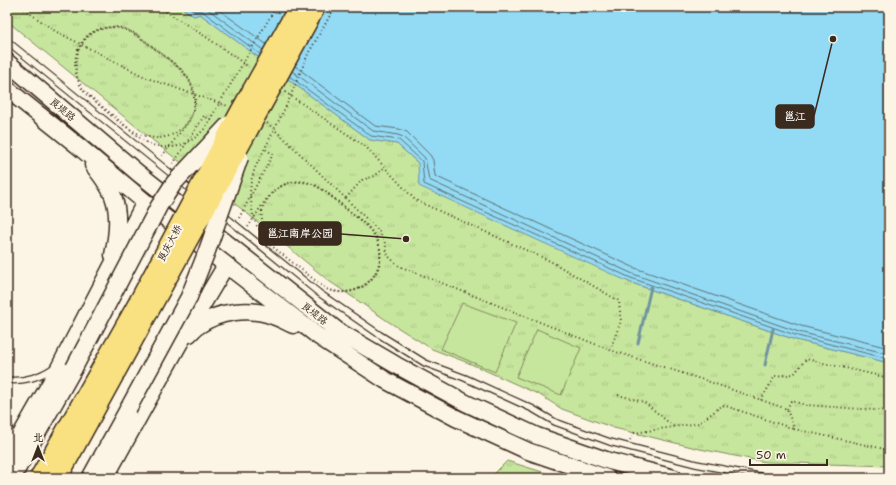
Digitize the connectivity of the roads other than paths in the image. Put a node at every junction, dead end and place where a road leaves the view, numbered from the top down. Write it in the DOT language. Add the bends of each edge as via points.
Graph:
graph roads {
  1 [pos="298,7"];
  2 [pos="316,7"];
  3 [pos="7,41"];
  4 [pos="7,62"];
  5 [pos="7,89"];
  6 [pos="246,117"];
  7 [pos="77,145"];
  8 [pos="199,196"];
  9 [pos="205,200"];
  10 [pos="145,202"];
  11 [pos="211,205"];
  12 [pos="217,210"];
  13 [pos="226,265"];
  14 [pos="109,273"];
  15 [pos="318,336"];
  16 [pos="179,344"];
  17 [pos="68,365"];
  18 [pos="7,380"];
  19 [pos="7,421"];
  20 [pos="9,455"];
  21 [pos="12,478"];
  22 [pos="39,478"];
  23 [pos="58,478"];
  24 [pos="90,478"];
  25 [pos="105,478"];
  26 [pos="607,478"];
  27 [pos="674,478"];
  28 [pos="786,478"];
  1 -- 6 [label="main road, 良庆大桥, bridge"];
  2 -- 6 [label="main road, 良庆大桥, bridge"];
  3 -- 8 [label="lane"];
  4 -- 27 [label="main road, 良堤路" via="138,173 338,331 466,403 537,436 609,461"];
  5 -- 7 [label="main road, 良堤路"];
  6 -- 17 [label="main road, bridge" via="174,183"];
  6 -- 22 [label="main road, 良庆大桥, bridge"];
  6 -- 23 [label="main road, 良庆大桥, bridge" via="152,308"];
  6 -- 24 [label="main road, bridge" via="207,251 189,296"];
  7 -- 10 [label="main road, 良堤路"];
  7 -- 14 [label="main road" via="102,177 113,197 117,216 117,239"];
  9 -- 11 [label="lane"];
  10 -- 13 [label="main road, 良堤路"];
  10 -- 14 [label="main road"];
  12 -- 28 [label="lane" via="319,293 425,362 533,409 555,422 610,442 696,464 764,477"];
  13 -- 15 [label="main road, 良堤路"];
  13 -- 16 [label="main road"];
  14 -- 17 [label="main road"];
  15 -- 16 [label="main road" via="272,315 247,311 231,312 214,318 198,326"];
  15 -- 26 [label="main road, 良堤路" via="385,380 456,418 528,450"];
  16 -- 25 [label="main road"];
  17 -- 18 [label="lane" via="30,379 17,382"];
  17 -- 20 [label="main road"];
  17 -- 21 [label="main road"];
  19 -- 20 [label="lane" via="12,436"];
}
